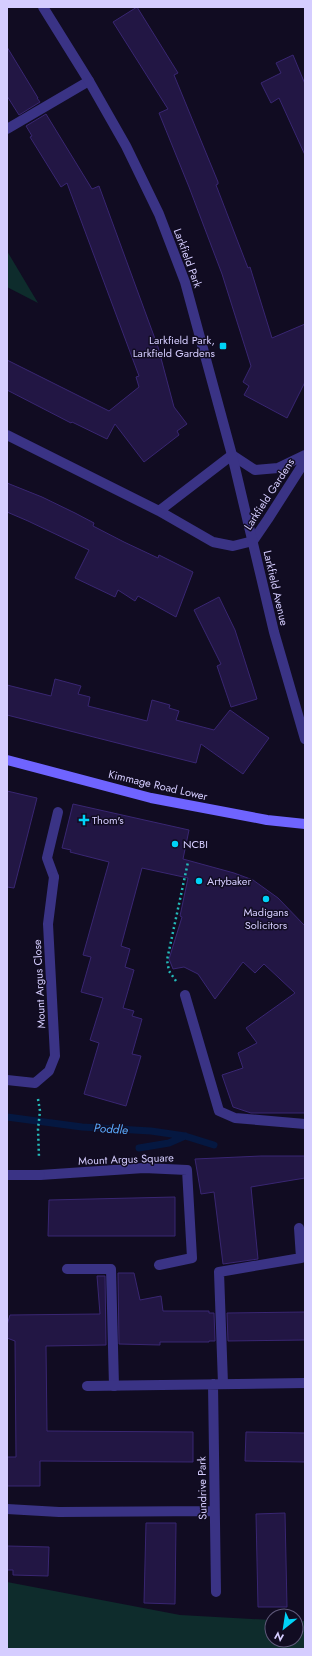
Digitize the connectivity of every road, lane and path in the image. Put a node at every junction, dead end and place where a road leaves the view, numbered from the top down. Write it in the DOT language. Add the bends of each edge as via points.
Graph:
graph roads {
  1 [pos="43,7"];
  2 [pos="89,81"];
  3 [pos="7,129"];
  4 [pos="7,435"];
  5 [pos="232,455"];
  6 [pos="305,455"];
  7 [pos="305,461"];
  8 [pos="159,512"];
  9 [pos="253,541"];
  10 [pos="305,739"];
  11 [pos="7,760"];
  12 [pos="58,812"];
  13 [pos="305,824"];
  14 [pos="188,862"];
  15 [pos="169,970"];
  16 [pos="185,995"];
  17 [pos="7,1080"];
  18 [pos="40,1111"];
  19 [pos="305,1124"];
  20 [pos="7,1175"];
  21 [pos="40,1175"];
  22 [pos="299,1228"];
  23 [pos="159,1265"];
  24 [pos="67,1269"];
  25 [pos="305,1383"];
  26 [pos="218,1384"];
  27 [pos="87,1386"];
  28 [pos="114,1386"];
  29 [pos="7,1509"];
  30 [pos="214,1511"];
  31 [pos="216,1592"];
  1 -- 2 [label="street, Larkfield Park"];
  2 -- 3 [label="street"];
  2 -- 5 [label="street, Larkfield Park" via="126,146 159,214 185,282"];
  4 -- 8 [label="street, Larkfield Avenue"];
  5 -- 6 [label="street, Larkfield Gardens" via="255,470 278,468"];
  5 -- 8 [label="street"];
  5 -- 9 [label="street, Larkfield Park"];
  7 -- 9 [label="street, Larkfield Gardens"];
  8 -- 9 [label="street, Larkfield Avenue" via="213,542 233,546"];
  9 -- 10 [label="street, Larkfield Avenue" via="274,632"];
  11 -- 13 [label="main road, Kimmage Road Lower" via="151,798 267,820"];
  12 -- 17 [label="street, Mount Argus Close" via="47,858 54,877 48,924 55,1056 49,1071 34,1083"];
  14 -- 15 [label="path" via="167,960"];
  16 -- 19 [label="street" via="219,1111 235,1118"];
  18 -- 21 [label="path"];
  20 -- 21 [label="street"];
  21 -- 23 [label="street, Mount Argus Square" via="144,1168 187,1170 192,1258"];
  22 -- 26 [label="street, Sundrive Park" via="301,1258 219,1272"];
  24 -- 28 [label="street" via="111,1269"];
  25 -- 26 [label="street"];
  26 -- 28 [label="street"];
  26 -- 30 [label="street, Sundrive Park"];
  27 -- 28 [label="street"];
  29 -- 30 [label="street" via="59,1512"];
  30 -- 31 [label="street, Sundrive Park"];
}
